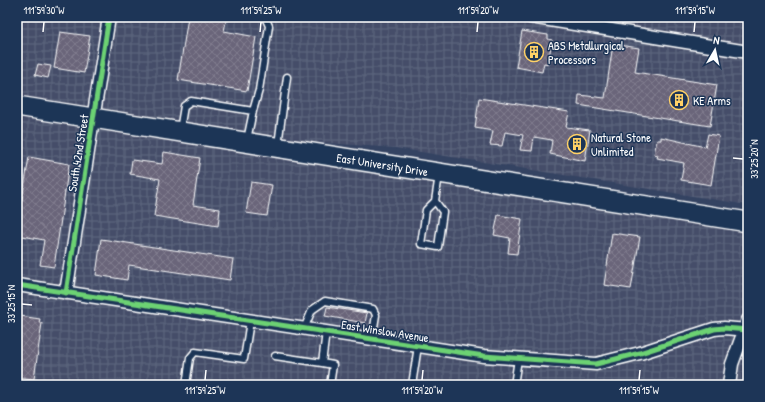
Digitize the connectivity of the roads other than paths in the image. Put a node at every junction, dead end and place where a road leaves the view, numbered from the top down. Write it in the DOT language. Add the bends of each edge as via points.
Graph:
graph roads {
  1 [pos="109,17"];
  2 [pos="265,17"];
  3 [pos="531,17"];
  4 [pos="748,52"];
  5 [pos="287,77"];
  6 [pos="17,106"];
  7 [pos="253,111"];
  8 [pos="94,118"];
  9 [pos="180,131"];
  10 [pos="247,142"];
  11 [pos="278,147"];
  12 [pos="439,173"];
  13 [pos="435,202"];
  14 [pos="748,222"];
  15 [pos="17,285"];
  16 [pos="66,293"];
  17 [pos="250,321"];
  18 [pos="747,326"];
  19 [pos="304,329"];
  20 [pos="326,332"];
  21 [pos="372,340"];
  22 [pos="418,346"];
  23 [pos="275,356"];
  24 [pos="518,359"];
  25 [pos="322,363"];
  26 [pos="186,385"];
  27 [pos="330,385"];
  28 [pos="412,385"];
  29 [pos="514,385"];
  30 [pos="729,385"];
  1 -- 8 [label="street, South 42nd Street"];
  2 -- 7 [label="lane" via="269,26 259,90"];
  3 -- 4 [label="street"];
  5 -- 11 [label="lane"];
  6 -- 8 [label="main road, East University Drive"];
  7 -- 9 [label="lane" via="188,102 184,106"];
  7 -- 10 [label="lane"];
  8 -- 9 [label="main road, East University Drive"];
  8 -- 16 [label="street, South 42nd Street"];
  9 -- 10 [label="main road, East University Drive"];
  10 -- 11 [label="main road, East University Drive"];
  11 -- 12 [label="main road, East University Drive"];
  12 -- 13 [label="lane"];
  12 -- 14 [label="main road, East University Drive"];
  13 -- 13 [label="lane" via="426,210 421,244 438,247 443,212"];
  15 -- 16 [label="street, East Winslow Avenue"];
  16 -- 17 [label="street, East Winslow Avenue"];
  17 -- 19 [label="street, East Winslow Avenue"];
  17 -- 26 [label="lane" via="244,358 195,352 190,358"];
  18 -- 24 [label="street, East Winslow Avenue" via="714,329 640,354 596,364"];
  18 -- 30 [label="street" via="732,364"];
  19 -- 20 [label="street, East Winslow Avenue"];
  19 -- 21 [label="lane" via="312,310 325,301 365,307 373,309 376,316"];
  20 -- 21 [label="street, East Winslow Avenue"];
  20 -- 25 [label="lane"];
  21 -- 22 [label="street, East Winslow Avenue"];
  22 -- 24 [label="street, East Winslow Avenue"];
  22 -- 28 [label="lane"];
  23 -- 25 [label="lane"];
  24 -- 29 [label="lane"];
  25 -- 27 [label="lane" via="333,365"];
}
